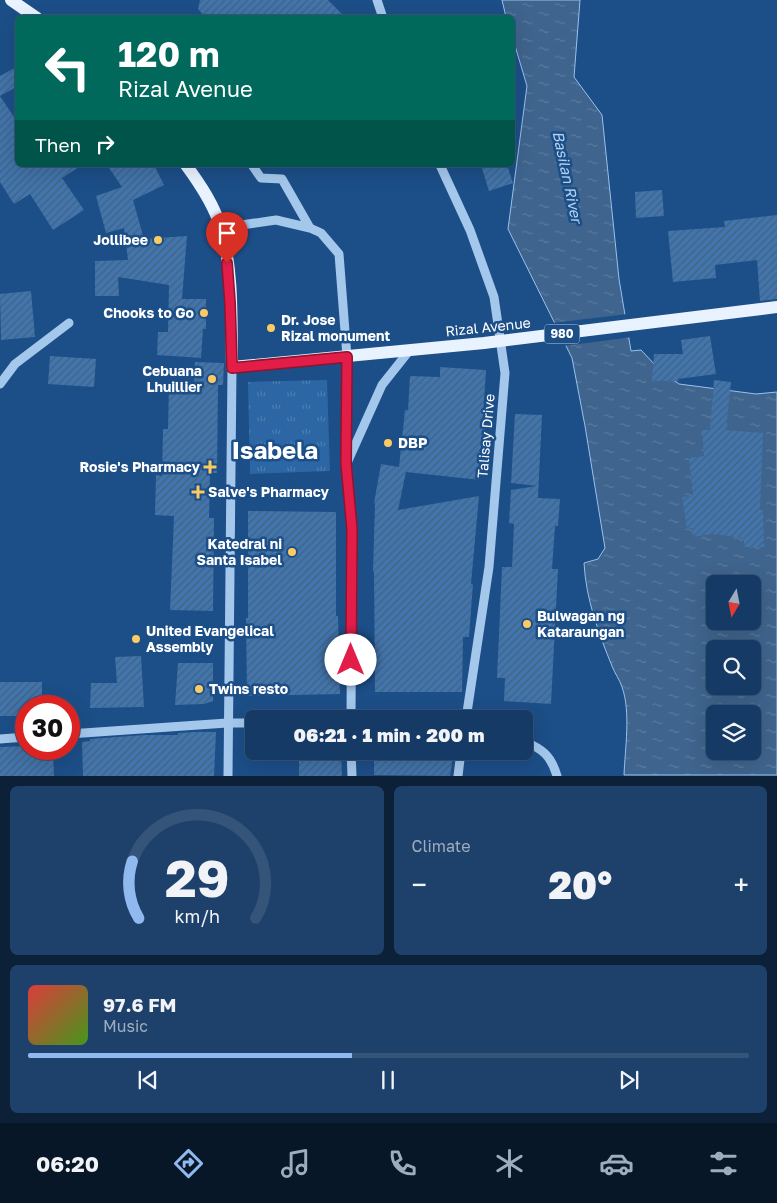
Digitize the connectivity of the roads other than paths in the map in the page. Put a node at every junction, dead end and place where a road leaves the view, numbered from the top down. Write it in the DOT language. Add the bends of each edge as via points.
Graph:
graph roads {
  1 [pos="11,0"];
  2 [pos="376,0"];
  3 [pos="33,15"];
  4 [pos="382,15"];
  5 [pos="187,167"];
  6 [pos="253,167"];
  7 [pos="441,167"];
  8 [pos="221,228"];
  9 [pos="310,228"];
  10 [pos="777,307"];
  11 [pos="69,323"];
  12 [pos="409,351"];
  13 [pos="347,357"];
  14 [pos="232,368"];
  15 [pos="0,384"];
  16 [pos="346,463"];
  17 [pos="351,710"];
  18 [pos="467,710"];
  19 [pos="228,723"];
  20 [pos="245,723"];
  21 [pos="80,733"];
  22 [pos="15,738"];
  23 [pos="0,739"];
  24 [pos="533,745"];
  25 [pos="351,760"];
  26 [pos="460,760"];
  27 [pos="228,776"];
  28 [pos="352,776"];
  29 [pos="458,776"];
  30 [pos="557,776"];
  1 -- 3 [label="main road"];
  2 -- 4 [label="street"];
  5 -- 8 [label="main road" via="211,204"];
  6 -- 9 [label="street" via="261,178 282,179"];
  7 -- 18 [label="street, Talisay Drive" via="470,230 494,297 504,373 489,566"];
  8 -- 9 [label="street" via="276,220"];
  8 -- 14 [label="main road" via="229,276"];
  9 -- 13 [label="street" via="321,233 339,254"];
  10 -- 12 [label="main road, Rizal Avenue / 980"];
  11 -- 15 [label="street" via="15,364"];
  12 -- 13 [label="main road, Rizal Avenue / 980"];
  12 -- 16 [label="street" via="382,385"];
  13 -- 14 [label="main road, Rizal Avenue / 980"];
  13 -- 16 [label="street"];
  14 -- 19 [label="street"];
  16 -- 17 [label="street" via="352,529"];
  19 -- 20 [label="street"];
  19 -- 21 [label="street"];
  19 -- 27 [label="street"];
  22 -- 23 [label="street"];
  24 -- 30 [label="street" via="542,749"];
  25 -- 28 [label="street"];
  26 -- 29 [label="street"];
}
